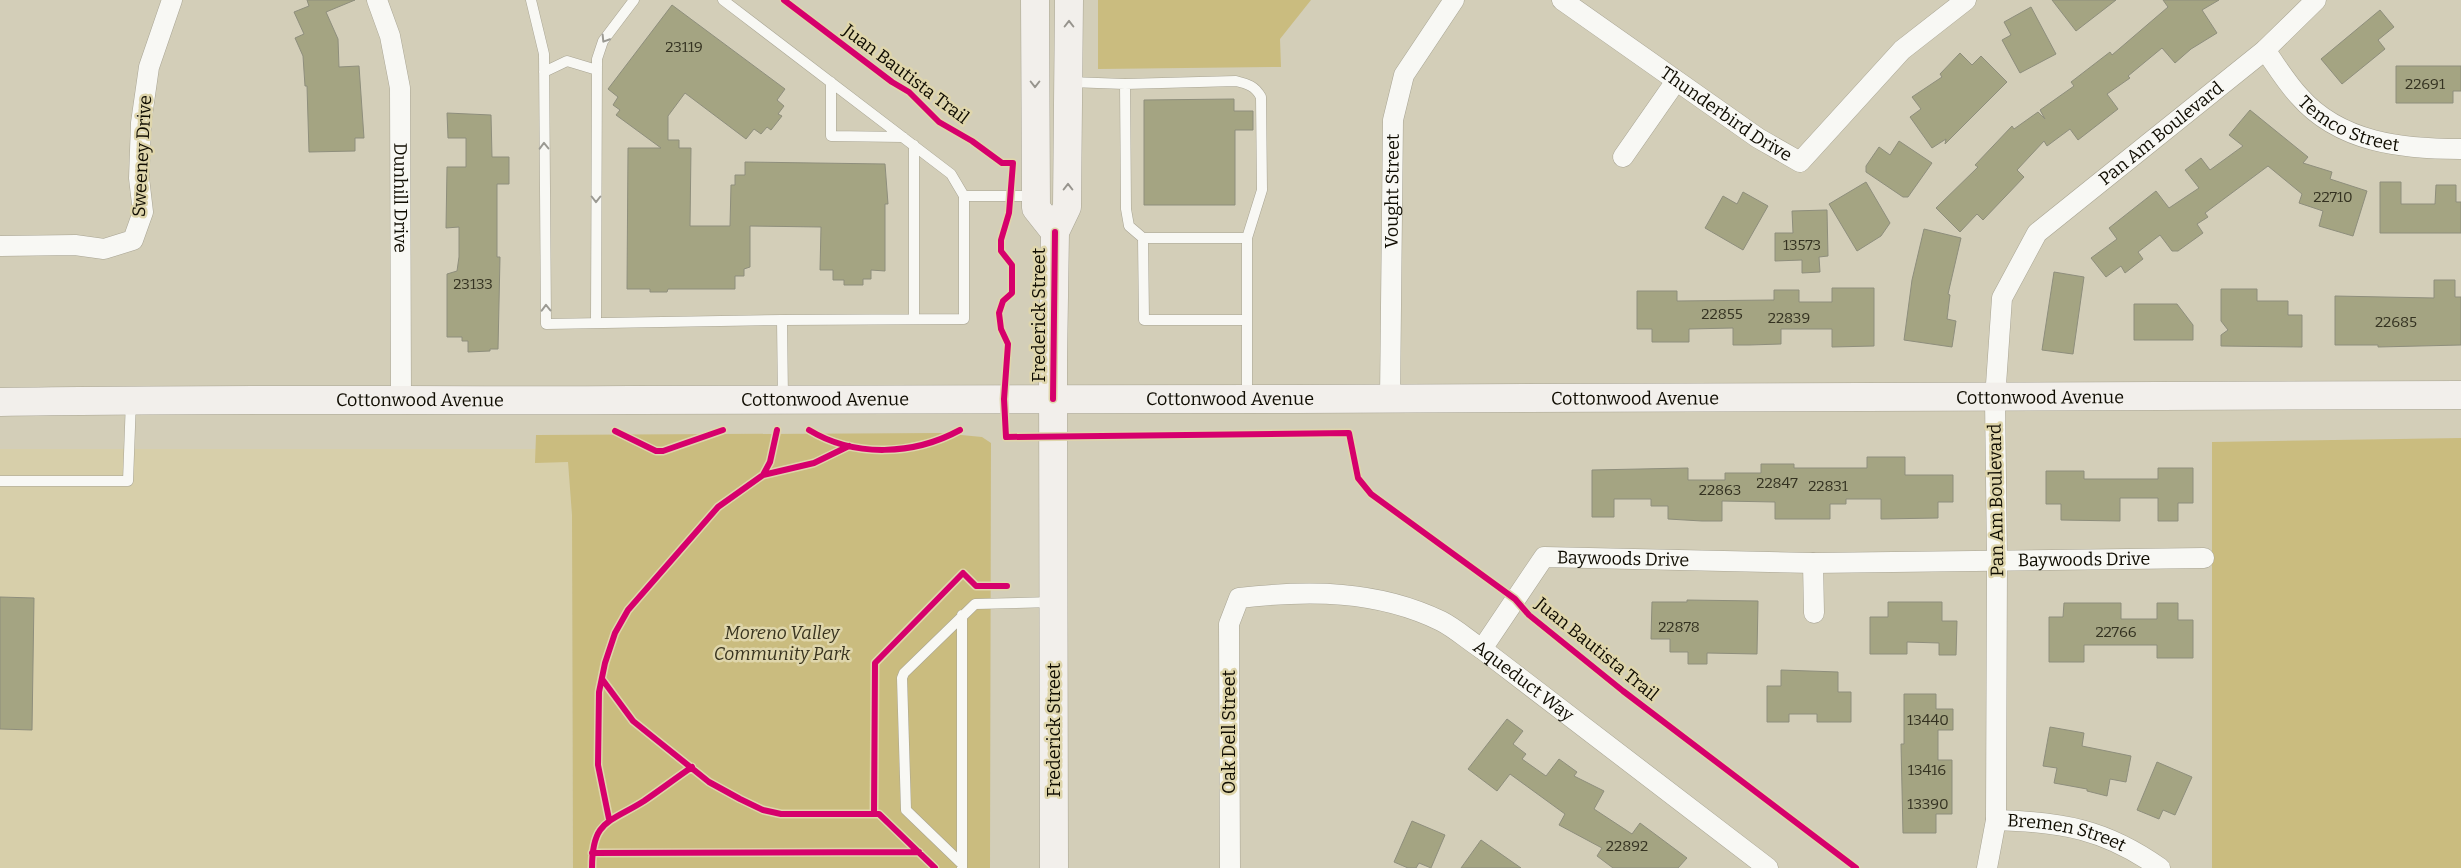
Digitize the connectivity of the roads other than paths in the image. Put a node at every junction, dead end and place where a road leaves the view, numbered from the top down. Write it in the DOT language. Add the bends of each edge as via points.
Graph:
graph roads {
  1 [pos="172,0"];
  2 [pos="377,0"];
  3 [pos="531,0"];
  4 [pos="634,0"];
  5 [pos="723,0"];
  6 [pos="1035,0"];
  7 [pos="1049,0"];
  8 [pos="1069,0"];
  9 [pos="1454,0"];
  10 [pos="1562,0"];
  11 [pos="1966,0"];
  12 [pos="2316,0"];
  13 [pos="2265,50"];
  14 [pos="597,70"];
  15 [pos="544,72"];
  16 [pos="1676,81"];
  17 [pos="831,82"];
  18 [pos="1068,82"];
  19 [pos="1125,84"];
  20 [pos="903,137"];
  21 [pos="914,145"];
  22 [pos="2461,149"];
  23 [pos="1623,157"];
  24 [pos="964,196"];
  25 [pos="1036,196"];
  26 [pos="1055,232"];
  27 [pos="1143,238"];
  28 [pos="1247,238"];
  29 [pos="0,246"];
  30 [pos="914,319"];
  31 [pos="782,320"];
  32 [pos="1247,320"];
  33 [pos="596,322"];
  34 [pos="2461,395"];
  35 [pos="401,398"];
  36 [pos="1053,399"];
  37 [pos="1247,399"];
  38 [pos="1390,399"];
  39 [pos="1995,399"];
  40 [pos="131,400"];
  41 [pos="783,400"];
  42 [pos="0,402"];
  43 [pos="0,481"];
  44 [pos="2204,558"];
  45 [pos="1998,560"];
  46 [pos="1813,562"];
  47 [pos="1240,598"];
  48 [pos="1054,602"];
  49 [pos="1814,613"];
  50 [pos="962,614"];
  51 [pos="1482,649"];
  52 [pos="1996,820"];
  53 [pos="962,866"];
  54 [pos="1054,868"];
  55 [pos="1230,868"];
  56 [pos="1768,868"];
  57 [pos="1987,868"];
  58 [pos="2160,868"];
  1 -- 29 [label="street, Sweeney Drive" via="149,67 141,123 139,178 143,212 133,240 104,249 75,245"];
  2 -- 35 [label="street, Dunhill Drive" via="390,36 400,88"];
  3 -- 15 [label="lane" via="544,54"];
  4 -- 14 [label="lane, one-way" via="603,41"];
  5 -- 17 [label="lane"];
  6 -- 25 [label="street, Frederick Street, one-way"];
  7 -- 18 [label="street" via="1051,56 1056,73"];
  18 -- 8 [label="street, Frederick Street, one-way"];
  9 -- 38 [label="street, Vought Street" via="1404,75 1394,120"];
  10 -- 16 [label="street, Thunderbird Drive"];
  11 -- 16 [label="street, Thunderbird Drive" via="1902,50 1800,162 1758,138"];
  12 -- 13 [label="street, Pan Am Boulevard"];
  13 -- 22 [label="street, Temco Street" via="2299,96 2315,111 2349,131 2393,146"];
  13 -- 39 [label="street, Pan Am Boulevard" via="2038,233 2002,298"];
  14 -- 15 [label="lane" via="567,61"];
  14 -- 33 [label="lane, one-way"];
  33 -- 15 [label="lane, one-way" via="546,324"];
  16 -- 23 [label="street"];
  17 -- 20 [label="lane"];
  17 -- 20 [label="lane" via="831,136"];
  18 -- 19 [label="lane"];
  26 -- 18 [label="street, Frederick Street, one-way" via="1067,208"];
  19 -- 27 [label="lane" via="1127,217 1129,226"];
  19 -- 28 [label="lane" via="1236,81 1249,84 1256,90 1261,97 1262,190"];
  20 -- 21 [label="lane"];
  21 -- 24 [label="lane" via="951,174"];
  21 -- 30 [label="lane"];
  24 -- 25 [label="lane"];
  24 -- 30 [label="lane" via="964,319"];
  25 -- 26 [label="street, Frederick Street" via="1036,208"];
  26 -- 36 [label="street, Frederick Street"];
  27 -- 28 [label="lane"];
  27 -- 32 [label="lane" via="1144,320"];
  28 -- 32 [label="lane"];
  30 -- 31 [label="lane"];
  31 -- 33 [label="lane"];
  31 -- 41 [label="lane"];
  32 -- 37 [label="lane"];
  34 -- 39 [label="street, Cottonwood Avenue"];
  35 -- 40 [label="street, Cottonwood Avenue"];
  35 -- 41 [label="street, Cottonwood Avenue"];
  36 -- 37 [label="street, Cottonwood Avenue"];
  36 -- 41 [label="street, Cottonwood Avenue"];
  36 -- 48 [label="street, Frederick Street"];
  37 -- 38 [label="street, Cottonwood Avenue"];
  38 -- 39 [label="street, Cottonwood Avenue"];
  39 -- 45 [label="street, Pan Am Boulevard"];
  40 -- 42 [label="street, Cottonwood Avenue"];
  40 -- 43 [label="lane" via="128,481"];
  44 -- 45 [label="street, Baywoods Drive"];
  45 -- 46 [label="street, Baywoods Drive"];
  45 -- 52 [label="street, Pan Am Boulevard"];
  46 -- 49 [label="street"];
  46 -- 51 [label="street, Baywoods Drive" via="1544,557"];
  47 -- 51 [label="street, Aqueduct Way" via="1281,593 1349,595 1384,600 1442,622"];
  47 -- 55 [label="street, Oak Dell Street" via="1229,624"];
  48 -- 50 [label="lane" via="975,604"];
  48 -- 54 [label="street, Frederick Street"];
  50 -- 53 [label="lane"];
  50 -- 53 [label="lane" via="902,678 906,810"];
  51 -- 56 [label="street, Aqueduct Way"];
  52 -- 57 [label="street, Pan Am Boulevard"];
  52 -- 58 [label="street, Bremen Street" via="2069,826 2130,848"];
}
